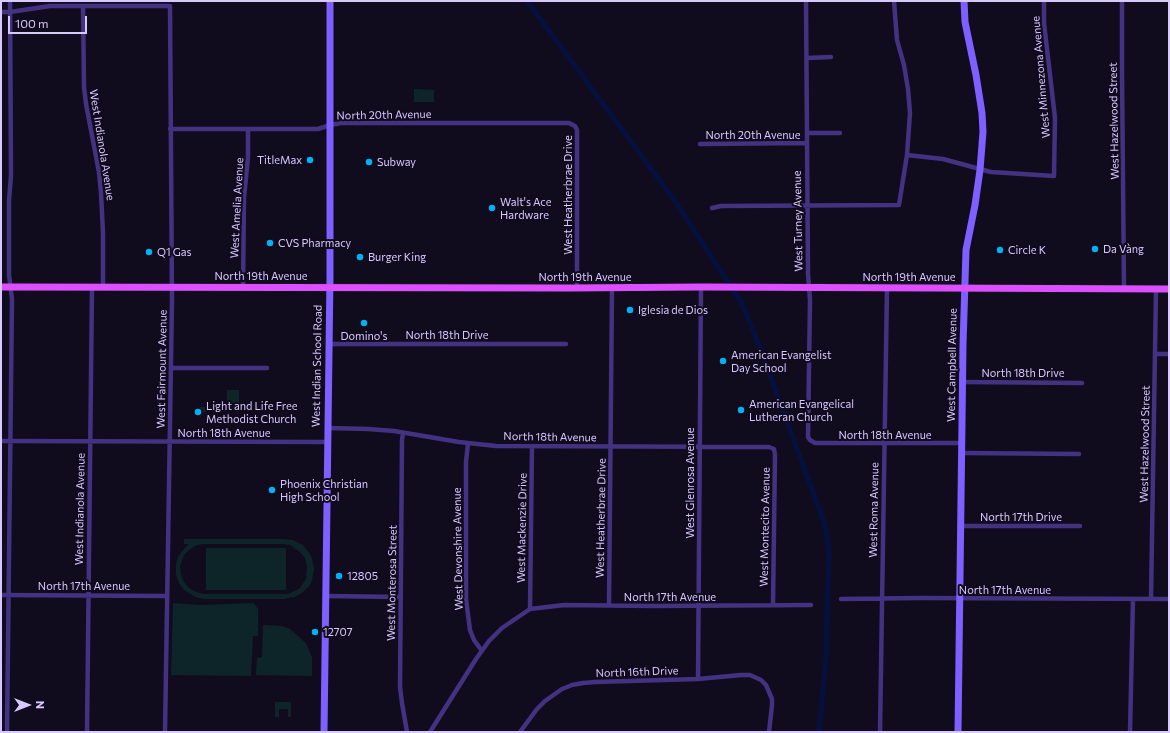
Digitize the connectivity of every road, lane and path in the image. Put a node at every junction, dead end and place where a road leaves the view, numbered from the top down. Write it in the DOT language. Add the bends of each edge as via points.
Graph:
graph roads {
  1 [pos="10,1"];
  2 [pos="330,1"];
  3 [pos="806,1"];
  4 [pos="894,1"];
  5 [pos="964,1"];
  6 [pos="1044,1"];
  7 [pos="1122,1"];
  8 [pos="83,6"];
  9 [pos="1,12"];
  10 [pos="10,12"];
  11 [pos="831,57"];
  12 [pos="807,58"];
  13 [pos="330,125"];
  14 [pos="575,126"];
  15 [pos="170,129"];
  16 [pos="248,129"];
  17 [pos="807,133"];
  18 [pos="840,133"];
  19 [pos="807,143"];
  20 [pos="700,144"];
  21 [pos="907,154"];
  22 [pos="980,170"];
  23 [pos="808,206"];
  24 [pos="712,208"];
  25 [pos="1,287"];
  26 [pos="11,287"];
  27 [pos="92,287"];
  28 [pos="103,287"];
  29 [pos="171,287"];
  30 [pos="243,287"];
  31 [pos="701,287"];
  32 [pos="329,288"];
  33 [pos="577,288"];
  34 [pos="612,288"];
  35 [pos="809,288"];
  36 [pos="887,288"];
  37 [pos="965,288"];
  38 [pos="1124,289"];
  39 [pos="1156,289"];
  40 [pos="1169,289"];
  41 [pos="328,344"];
  42 [pos="566,344"];
  43 [pos="1155,354"];
  44 [pos="1169,354"];
  45 [pos="171,368"];
  46 [pos="267,368"];
  47 [pos="963,382"];
  48 [pos="1082,383"];
  49 [pos="327,428"];
  50 [pos="404,433"];
  51 [pos="810,440"];
  52 [pos="1,441"];
  53 [pos="10,441"];
  54 [pos="90,441"];
  55 [pos="170,441"];
  56 [pos="327,442"];
  57 [pos="468,443"];
  58 [pos="962,443"];
  59 [pos="885,444"];
  60 [pos="532,446"];
  61 [pos="610,447"];
  62 [pos="700,447"];
  63 [pos="774,449"];
  64 [pos="962,454"];
  65 [pos="1079,454"];
  66 [pos="961,526"];
  67 [pos="1080,526"];
  68 [pos="1,595"];
  69 [pos="8,595"];
  70 [pos="88,596"];
  71 [pos="167,596"];
  72 [pos="325,596"];
  73 [pos="401,597"];
  74 [pos="960,598"];
  75 [pos="882,599"];
  76 [pos="1133,599"];
  77 [pos="1151,599"];
  78 [pos="1169,599"];
  79 [pos="841,600"];
  80 [pos="773,605"];
  81 [pos="811,605"];
  82 [pos="609,606"];
  83 [pos="698,606"];
  84 [pos="530,609"];
  85 [pos="482,651"];
  86 [pos="698,679"];
  87 [pos="7,732"];
  88 [pos="87,732"];
  89 [pos="165,732"];
  90 [pos="324,732"];
  91 [pos="407,732"];
  92 [pos="430,732"];
  93 [pos="520,732"];
  94 [pos="769,732"];
  95 [pos="880,732"];
  96 [pos="958,732"];
  97 [pos="1130,732"];
  1 -- 10 [label="street"];
  2 -- 13 [label="street, West Indian School Road"];
  3 -- 12 [label="street, West Turney Avenue"];
  4 -- 21 [label="street" via="897,40 904,65 910,113"];
  5 -- 22 [label="street, West Campbell Avenue" via="965,22 982,113"];
  6 -- 22 [label="street, West Minnezona Avenue" via="1054,118 1054,176"];
  7 -- 38 [label="street, West Hazelwood Street"];
  8 -- 10 [label="street" via="50,6"];
  8 -- 15 [label="street, West Fairmount Avenue" via="170,6"];
  8 -- 28 [label="street, West Indianola Avenue" via="85,93 101,193"];
  9 -- 10 [label="street"];
  10 -- 26 [label="street"];
  11 -- 12 [label="street"];
  12 -- 17 [label="street, West Turney Avenue"];
  13 -- 14 [label="street, North 20th Avenue" via="569,123"];
  13 -- 16 [label="street, North 20th Avenue" via="318,129"];
  13 -- 32 [label="street, West Indian School Road"];
  14 -- 33 [label="street, West Heatherbrae Drive"];
  15 -- 16 [label="street, North 20th Avenue"];
  15 -- 29 [label="street, West Fairmount Avenue"];
  16 -- 30 [label="street, West Amelia Avenue"];
  17 -- 18 [label="street, North 20th Avenue"];
  17 -- 19 [label="street, West Turney Avenue"];
  19 -- 20 [label="street, North 20th Avenue"];
  19 -- 23 [label="street, West Turney Avenue"];
  21 -- 22 [label="street" via="943,159"];
  21 -- 23 [label="street" via="899,206"];
  22 -- 37 [label="street, West Campbell Avenue" via="967,241"];
  23 -- 24 [label="street"];
  23 -- 35 [label="street, West Turney Avenue"];
  25 -- 26 [label="main road, North 19th Avenue"];
  26 -- 27 [label="main road, North 19th Avenue"];
  26 -- 53 [label="street"];
  27 -- 28 [label="main road, North 19th Avenue"];
  27 -- 54 [label="street, West Indianola Avenue"];
  28 -- 29 [label="main road, North 19th Avenue"];
  29 -- 30 [label="main road, North 19th Avenue"];
  29 -- 45 [label="street, West Fairmount Avenue"];
  30 -- 32 [label="main road, North 19th Avenue"];
  31 -- 34 [label="main road, North 19th Avenue"];
  31 -- 35 [label="main road, North 19th Avenue"];
  31 -- 62 [label="street, West Glenrosa Avenue"];
  32 -- 33 [label="main road, North 19th Avenue"];
  32 -- 41 [label="street, West Indian School Road"];
  33 -- 34 [label="main road, North 19th Avenue"];
  34 -- 61 [label="street, West Heatherbrae Drive"];
  35 -- 36 [label="main road, North 19th Avenue"];
  35 -- 51 [label="street, West Turney Avenue" via="807,433"];
  36 -- 37 [label="main road, North 19th Avenue"];
  36 -- 59 [label="street, West Roma Avenue"];
  37 -- 38 [label="main road, North 19th Avenue"];
  37 -- 47 [label="street, West Campbell Avenue"];
  38 -- 39 [label="main road, North 19th Avenue"];
  39 -- 40 [label="main road, North 19th Avenue"];
  39 -- 43 [label="street, West Hazelwood Street"];
  41 -- 42 [label="street, North 18th Drive"];
  41 -- 49 [label="street, West Indian School Road"];
  43 -- 44 [label="street"];
  43 -- 77 [label="street, West Hazelwood Street"];
  45 -- 46 [label="street"];
  45 -- 55 [label="street, West Fairmount Avenue"];
  47 -- 48 [label="street, North 18th Drive"];
  47 -- 58 [label="street, West Campbell Avenue"];
  49 -- 50 [label="street, North 18th Avenue"];
  49 -- 56 [label="street, West Indian School Road"];
  50 -- 57 [label="street, North 18th Avenue"];
  50 -- 73 [label="street, West Monterosa Street"];
  51 -- 59 [label="street, North 18th Avenue" via="815,443"];
  52 -- 53 [label="street, North 18th Avenue"];
  53 -- 54 [label="street, North 18th Avenue"];
  53 -- 69 [label="street"];
  54 -- 55 [label="street, North 18th Avenue"];
  54 -- 70 [label="street, West Indianola Avenue"];
  55 -- 56 [label="street, North 18th Avenue"];
  55 -- 71 [label="street, West Fairmount Avenue"];
  56 -- 72 [label="street, West Indian School Road"];
  57 -- 60 [label="street, North 18th Avenue"];
  57 -- 85 [label="street, West Devonshire Avenue" via="466,598 470,630"];
  58 -- 59 [label="street, North 18th Avenue"];
  58 -- 64 [label="street, West Campbell Avenue"];
  59 -- 75 [label="street, West Roma Avenue"];
  60 -- 61 [label="street, North 18th Avenue"];
  60 -- 84 [label="street, West Mackenzie Drive"];
  61 -- 62 [label="street, North 18th Avenue"];
  61 -- 82 [label="street, West Heatherbrae Drive"];
  62 -- 63 [label="street, North 18th Avenue"];
  62 -- 83 [label="street, West Glenrosa Avenue"];
  63 -- 80 [label="street, West Montecito Avenue"];
  64 -- 65 [label="street"];
  64 -- 66 [label="street, West Campbell Avenue"];
  66 -- 67 [label="street, North 17th Drive"];
  66 -- 74 [label="street, West Campbell Avenue"];
  68 -- 69 [label="street, North 17th Avenue"];
  69 -- 70 [label="street, North 17th Avenue"];
  69 -- 87 [label="street"];
  70 -- 71 [label="street, North 17th Avenue"];
  70 -- 88 [label="street, West Indianola Avenue"];
  71 -- 89 [label="street, West Fairmount Avenue"];
  72 -- 73 [label="street"];
  72 -- 90 [label="street, West Indian School Road"];
  73 -- 91 [label="street, West Monterosa Street" via="400,687"];
  74 -- 75 [label="street, North 17th Avenue"];
  74 -- 76 [label="street, North 17th Avenue"];
  74 -- 96 [label="street, West Campbell Avenue"];
  75 -- 79 [label="street, North 17th Avenue"];
  75 -- 95 [label="street, West Roma Avenue"];
  76 -- 77 [label="street, North 17th Avenue"];
  76 -- 97 [label="street"];
  77 -- 78 [label="street, North 17th Avenue"];
  80 -- 81 [label="street, North 17th Avenue"];
  80 -- 83 [label="street, North 17th Avenue"];
  82 -- 83 [label="street, North 17th Avenue"];
  82 -- 84 [label="street, North 17th Avenue" via="564,605"];
  83 -- 86 [label="street, West Glenrosa Avenue"];
  84 -- 85 [label="street" via="502,628"];
  85 -- 92 [label="street"];
  86 -- 93 [label="street, North 16th Drive" via="572,685 545,701"];
  86 -- 94 [label="street, North 16th Drive" via="750,675 761,680 769,691 772,705"];
}
